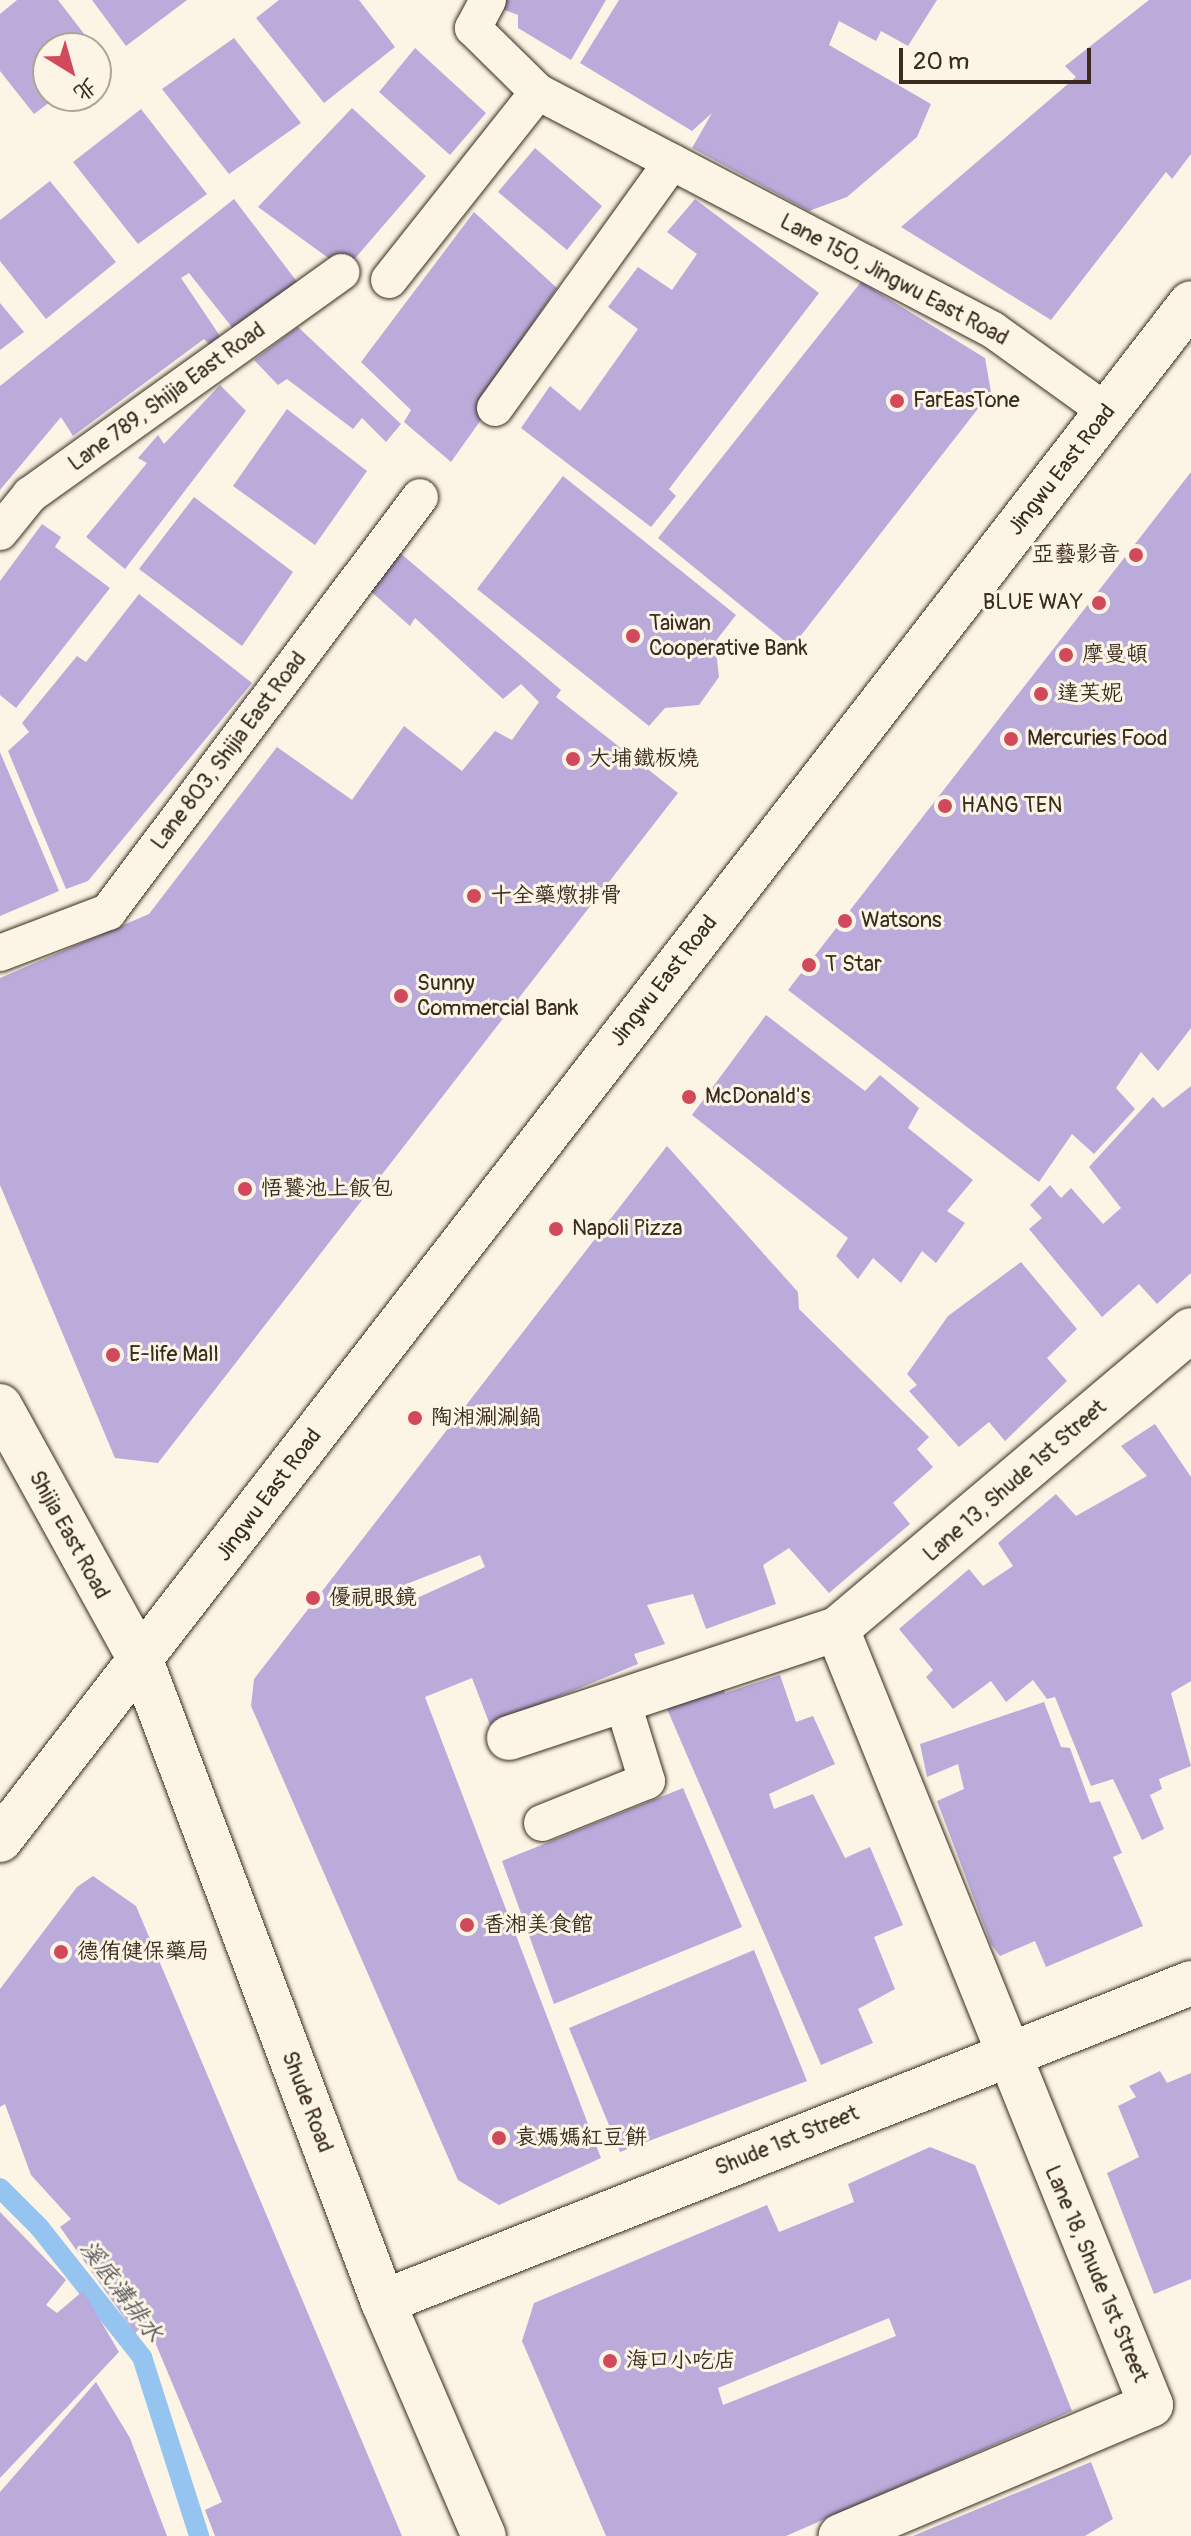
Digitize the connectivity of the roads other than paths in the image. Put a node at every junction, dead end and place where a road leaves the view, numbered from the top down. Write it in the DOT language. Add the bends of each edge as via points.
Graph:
graph roads {
  1 [pos="488,0"];
  2 [pos="538,92"];
  3 [pos="672,162"];
  4 [pos="341,272"];
  5 [pos="389,280"];
  6 [pos="1191,303"];
  7 [pos="495,408"];
  8 [pos="1107,412"];
  9 [pos="420,497"];
  10 [pos="0,532"];
  11 [pos="0,953"];
  12 [pos="1191,1330"];
  13 [pos="0,1406"];
  14 [pos="837,1629"];
  15 [pos="142,1663"];
  16 [pos="622,1700"];
  17 [pos="509,1738"];
  18 [pos="542,1823"];
  19 [pos="0,1840"];
  20 [pos="1191,1983"];
  21 [pos="1005,2054"];
  22 [pos="383,2302"];
  23 [pos="484,2536"];
  24 [pos="841,2536"];
  1 -- 2 [label="lane, Lane 150, Jingwu East Road" via="473,28"];
  2 -- 3 [label="lane, Lane 150, Jingwu East Road"];
  2 -- 5 [label="lane"];
  3 -- 7 [label="lane"];
  3 -- 8 [label="lane, Lane 150, Jingwu East Road" via="993,330"];
  4 -- 10 [label="lane, Lane 789, Shijia East Road" via="30,495"];
  6 -- 8 [label="street, Jingwu East Road"];
  8 -- 15 [label="street, Jingwu East Road"];
  9 -- 11 [label="lane, Lane 803, Shijia East Road" via="108,912"];
  12 -- 14 [label="street, Lane 13, Shude 1st Street"];
  13 -- 15 [label="street, Shijia East Road"];
  14 -- 16 [label="street, Lane 13, Shude 1st Street"];
  14 -- 21 [label="street"];
  15 -- 19 [label="street, Jingwu East Road"];
  15 -- 22 [label="street, Shude Road"];
  16 -- 17 [label="street, Lane 13, Shude 1st Street"];
  16 -- 18 [label="lane" via="647,1781"];
  20 -- 21 [label="street, Shude 1st Street"];
  21 -- 22 [label="street, Shude 1st Street"];
  21 -- 24 [label="street, Lane 18, Shude 1st Street" via="1151,2405"];
  22 -- 23 [label="street, Shude Road"];
}
